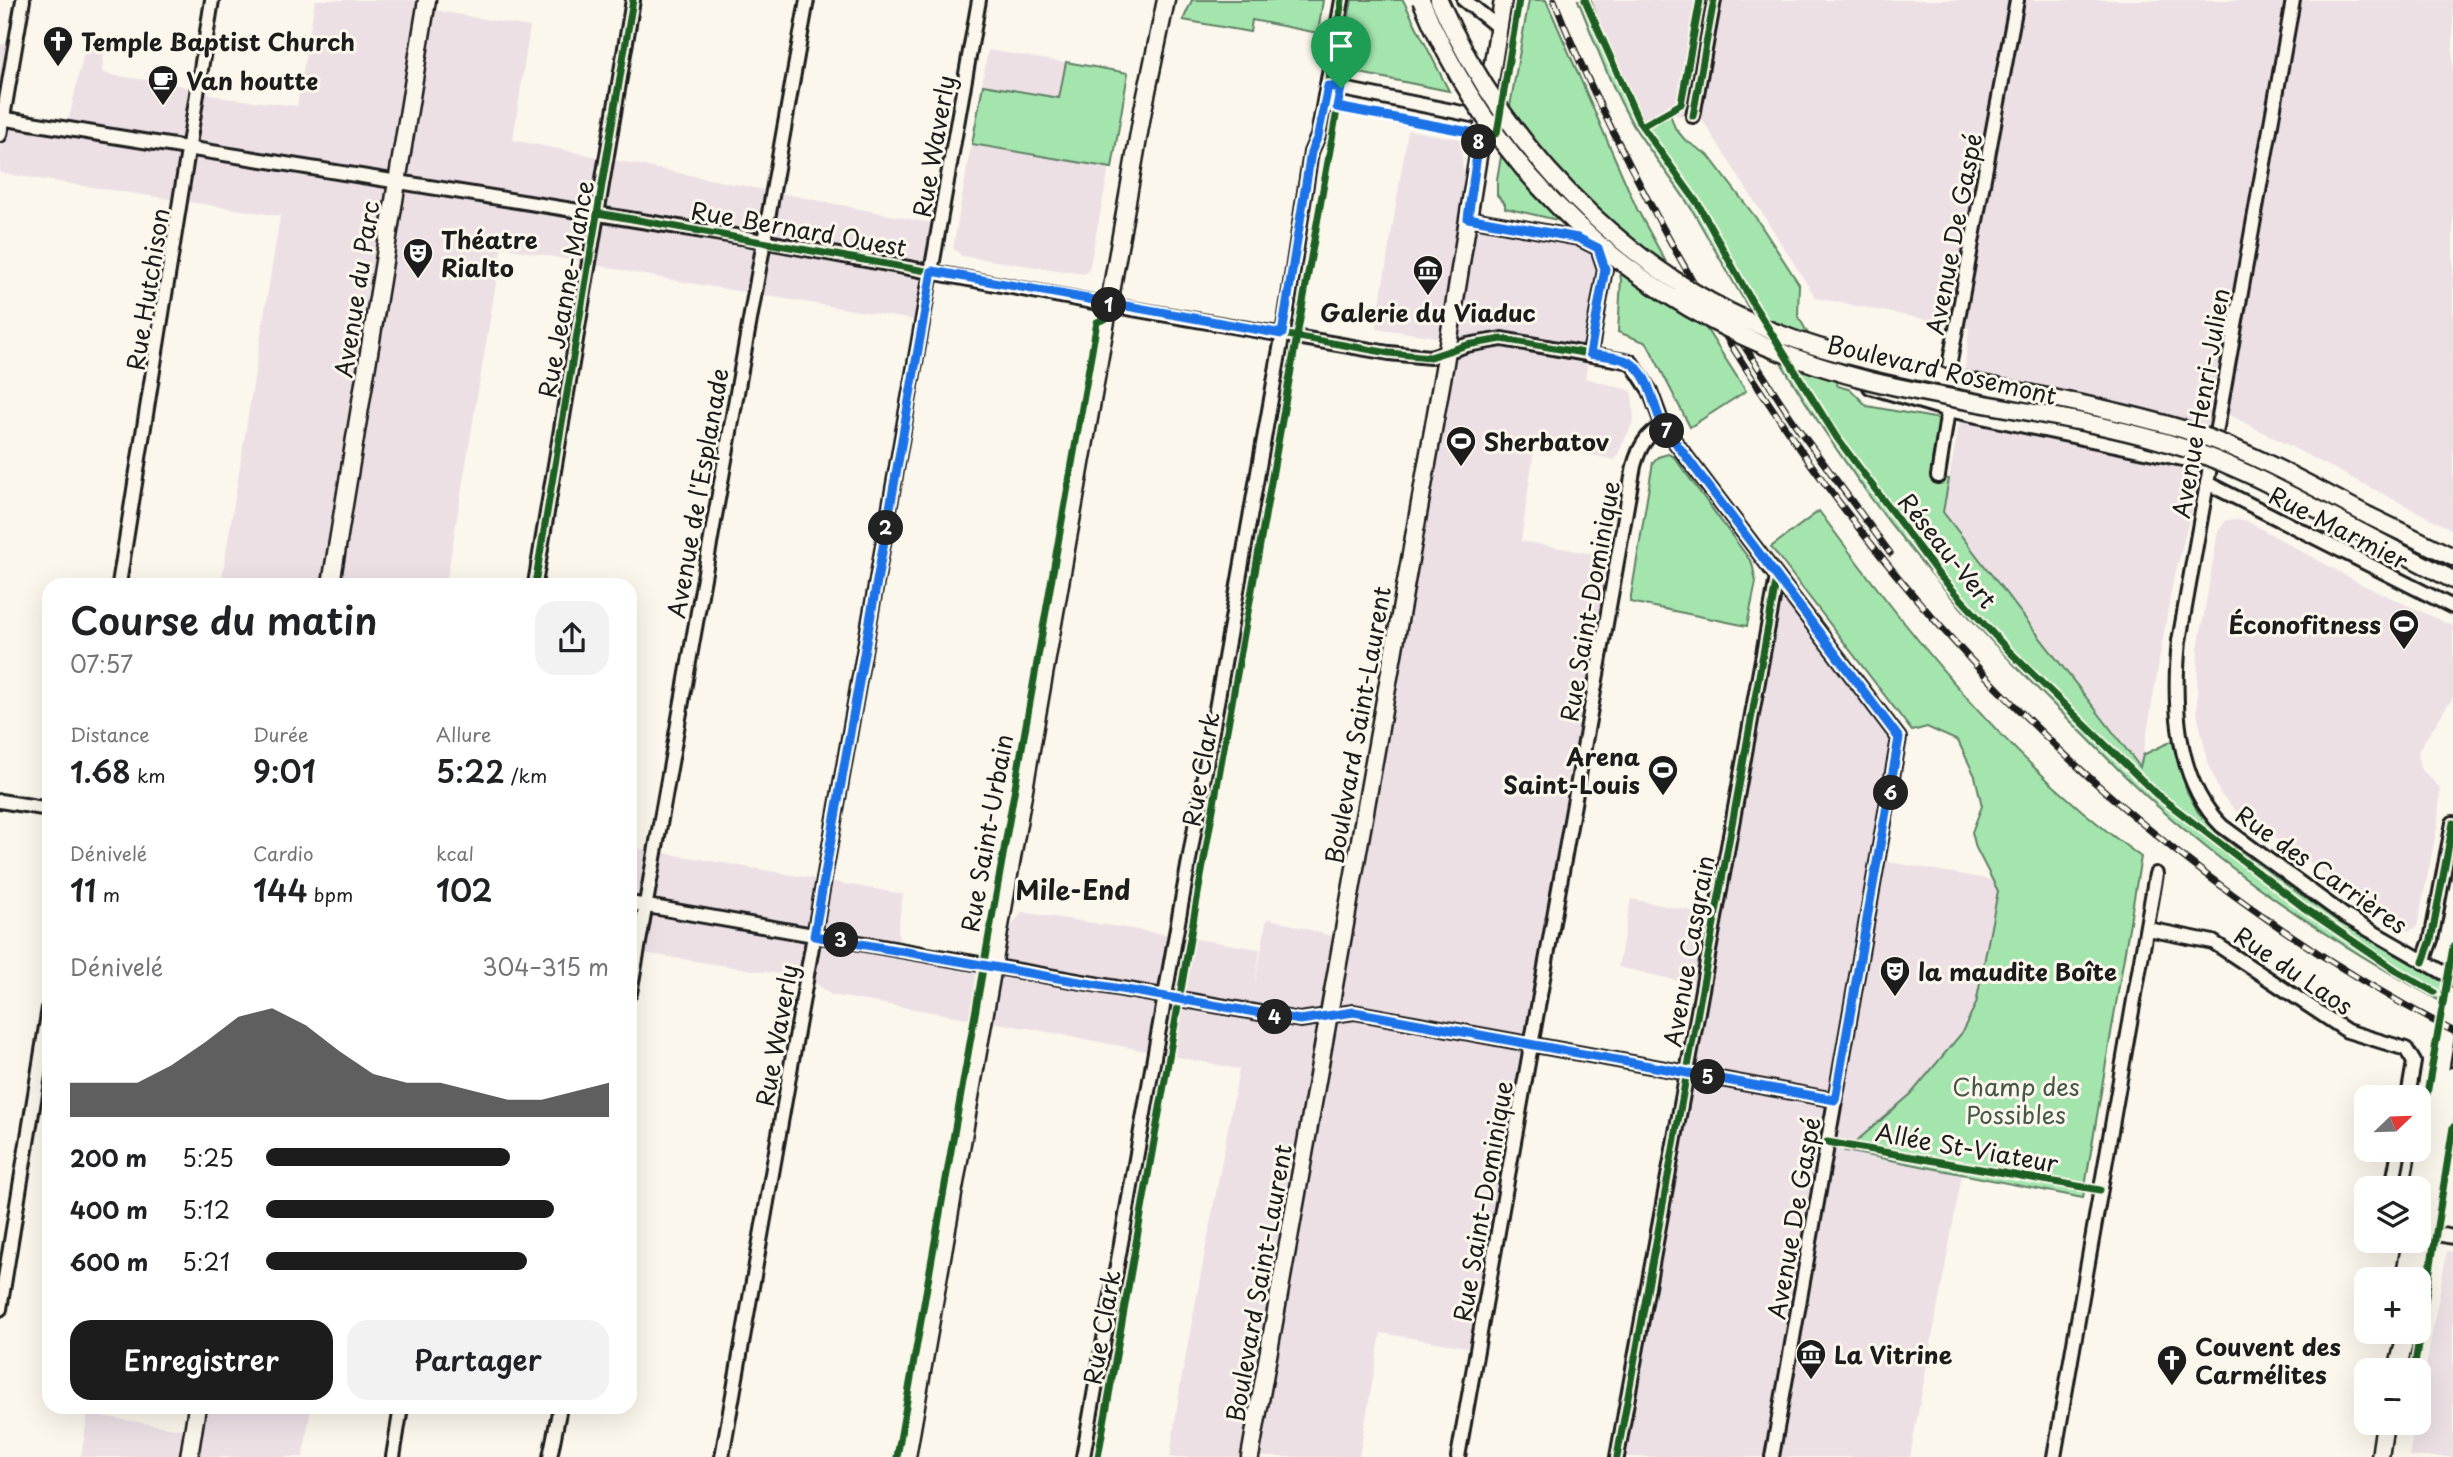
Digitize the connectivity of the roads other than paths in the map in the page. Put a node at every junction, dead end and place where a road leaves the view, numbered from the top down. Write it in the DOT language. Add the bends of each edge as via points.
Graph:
graph roads {
  1 [pos="23,0"];
  2 [pos="212,0"];
  3 [pos="427,0"];
  4 [pos="633,0"];
  5 [pos="807,0"];
  6 [pos="979,0"];
  7 [pos="1342,0"];
  8 [pos="1421,0"];
  9 [pos="1439,0"];
  10 [pos="1464,0"];
  11 [pos="1503,0"];
  12 [pos="1714,0"];
  13 [pos="2017,0"];
  14 [pos="2293,0"];
  15 [pos="1164,2"];
  16 [pos="1498,27"];
  17 [pos="1328,86"];
  18 [pos="1693,116"];
  19 [pos="1482,117"];
  20 [pos="2,118"];
  21 [pos="0,135"];
  22 [pos="190,148"];
  23 [pos="397,181"];
  24 [pos="598,213"];
  25 [pos="1468,218"];
  26 [pos="763,241"];
  27 [pos="932,271"];
  28 [pos="1109,305"];
  29 [pos="1282,334"];
  30 [pos="1447,351"];
  31 [pos="1590,354"];
  32 [pos="1948,372"];
  33 [pos="1948,410"];
  34 [pos="1663,426"];
  35 [pos="2217,434"];
  36 [pos="2211,465"];
  37 [pos="1938,476"];
  38 [pos="2207,483"];
  39 [pos="2453,557"];
  40 [pos="1777,577"];
  41 [pos="120,578"];
  42 [pos="332,578"];
  43 [pos="537,578"];
  44 [pos="2453,580"];
  45 [pos="2453,607"];
  46 [pos="1899,738"];
  47 [pos="0,802"];
  48 [pos="42,808"];
  49 [pos="2208,811"];
  50 [pos="2453,823"];
  51 [pos="2156,874"];
  52 [pos="637,904"];
  53 [pos="645,905"];
  54 [pos="2148,929"];
  55 [pos="814,936"];
  56 [pos="637,952"];
  57 [pos="2423,962"];
  58 [pos="992,967"];
  59 [pos="2453,978"];
  60 [pos="2453,996"];
  61 [pos="1163,997"];
  62 [pos="1328,1016"];
  63 [pos="1531,1044"];
  64 [pos="42,1052"];
  65 [pos="1686,1073"];
  66 [pos="2453,1076"];
  67 [pos="2411,1085"];
  68 [pos="1835,1100"];
  69 [pos="2422,1176"];
  70 [pos="2431,1204"];
  71 [pos="2431,1234"];
  72 [pos="2453,1237"];
  73 [pos="0,1309"];
  74 [pos="196,1414"];
  75 [pos="400,1414"];
  76 [pos="558,1414"];
  77 [pos="2383,1435"];
  78 [pos="189,1457"];
  79 [pos="393,1457"];
  80 [pos="550,1457"];
  81 [pos="722,1457"];
  82 [pos="907,1457"];
  83 [pos="1083,1457"];
  84 [pos="1250,1457"];
  85 [pos="1458,1457"];
  86 [pos="1616,1457"];
  87 [pos="1772,1457"];
  88 [pos="2054,1457"];
  89 [pos="2379,1457"];
  1 -- 20 [label="street"];
  2 -- 22 [label="street, Rue Hutchison"];
  3 -- 23 [label="main road, Avenue du Parc"];
  4 -- 24 [label="street, Rue Jeanne-Mance"];
  5 -- 26 [label="street, Avenue de l'Esplanade"];
  6 -- 27 [label="street, Rue Waverly"];
  7 -- 17 [label="street, Rue Clark"];
  8 -- 44 [label="main road, Boulevard Rosemont, bridge" via="1475,106 1550,201 1594,242 1724,328 1839,373 2166,442 2265,482"];
  9 -- 39 [label="main road, Boulevard Rosemont, bridge" via="1473,70 1545,167 1631,247 1706,297 1760,325 1828,349 1902,369 2164,423 2234,447"];
  10 -- 16 [label="street"];
  11 -- 16 [label="main road, Boulevard Saint-Laurent"];
  12 -- 18 [label="street"];
  13 -- 32 [label="street, Avenue De Gaspé"];
  14 -- 35 [label="street, Avenue Henri-Julien"];
  15 -- 28 [label="main road, Rue Saint-Urbain"];
  16 -- 19 [label="main road, Boulevard Saint-Laurent"];
  17 -- 19 [label="street"];
  17 -- 29 [label="street, Rue Clark" via="1311,152"];
  19 -- 25 [label="main road, Boulevard Saint-Laurent"];
  20 -- 21 [label="street"];
  20 -- 22 [label="street, Rue Bernard Ouest"];
  22 -- 23 [label="street, Rue Bernard Ouest"];
  22 -- 41 [label="street, Rue Hutchison"];
  23 -- 24 [label="street, Rue Bernard Ouest"];
  23 -- 42 [label="main road, Avenue du Parc"];
  24 -- 26 [label="street, Rue Bernard Ouest"];
  24 -- 43 [label="street, Rue Jeanne-Mance"];
  25 -- 30 [label="main road, Boulevard Saint-Laurent"];
  25 -- 31 [label="street" via="1578,238 1598,248 1605,269"];
  26 -- 27 [label="street, Rue Bernard Ouest"];
  26 -- 53 [label="street, Avenue de l'Esplanade"];
  27 -- 28 [label="street, Rue Bernard Ouest"];
  27 -- 55 [label="street, Rue Waverly"];
  28 -- 29 [label="street, Rue Bernard Ouest"];
  28 -- 58 [label="main road, Rue Saint-Urbain"];
  29 -- 30 [label="street, Rue Bernard Ouest" via="1426,357"];
  29 -- 61 [label="street, Rue Clark"];
  30 -- 31 [label="street, Rue Bernard Ouest" via="1502,339"];
  30 -- 62 [label="main road, Boulevard Saint-Laurent"];
  31 -- 34 [label="street, Rue Bernard Ouest" via="1636,367"];
  32 -- 33 [label="street, Avenue De Gaspé"];
  32 -- 33 [label="street" via="1832,347 1848,373 1869,387"];
  32 -- 35 [label="street" via="2161,417"];
  33 -- 36 [label="street"];
  33 -- 37 [label="street, Avenue De Gaspé"];
  34 -- 40 [label="street, Rue Bernard Ouest"];
  34 -- 63 [label="street, Rue Saint-Dominique" via="1651,432 1634,466"];
  35 -- 36 [label="street, Avenue Henri-Julien"];
  36 -- 38 [label="street, Avenue Henri-Julien"];
  38 -- 45 [label="street, Rue Marmier"];
  38 -- 49 [label="street, Avenue Henri-Julien" via="2179,641 2176,694 2190,772"];
  40 -- 46 [label="street, Rue Bernard Ouest"];
  40 -- 65 [label="street, Avenue Casgrain"];
  46 -- 68 [label="street, Avenue De Gaspé"];
  47 -- 48 [label="street"];
  49 -- 57 [label="street, Rue des Carrières" via="2301,886"];
  50 -- 57 [label="street"];
  51 -- 54 [label="street"];
  52 -- 53 [label="street"];
  53 -- 55 [label="street"];
  53 -- 56 [label="street, Avenue de l'Esplanade"];
  54 -- 67 [label="street, Rue du Laos" via="2213,942 2351,1033 2406,1049 2414,1062"];
  54 -- 88 [label="street"];
  55 -- 58 [label="street"];
  55 -- 81 [label="street, Rue Waverly"];
  57 -- 59 [label="street, Rue des Carrières"];
  58 -- 61 [label="street"];
  58 -- 82 [label="main road, Rue Saint-Urbain"];
  60 -- 69 [label="main road"];
  61 -- 62 [label="street" via="1300,1020"];
  61 -- 83 [label="street, Rue Clark"];
  62 -- 63 [label="street" via="1354,1012"];
  62 -- 84 [label="main road, Boulevard Saint-Laurent"];
  63 -- 65 [label="street"];
  63 -- 85 [label="street, Rue Saint-Dominique"];
  64 -- 73 [label="street"];
  65 -- 68 [label="street"];
  65 -- 86 [label="street, Avenue Casgrain"];
  66 -- 70 [label="main road"];
  68 -- 87 [label="street, Avenue De Gaspé"];
  71 -- 72 [label="street"];
  74 -- 78 [label="main road"];
  75 -- 79 [label="street"];
  76 -- 80 [label="street"];
  77 -- 89 [label="main road"];
}
